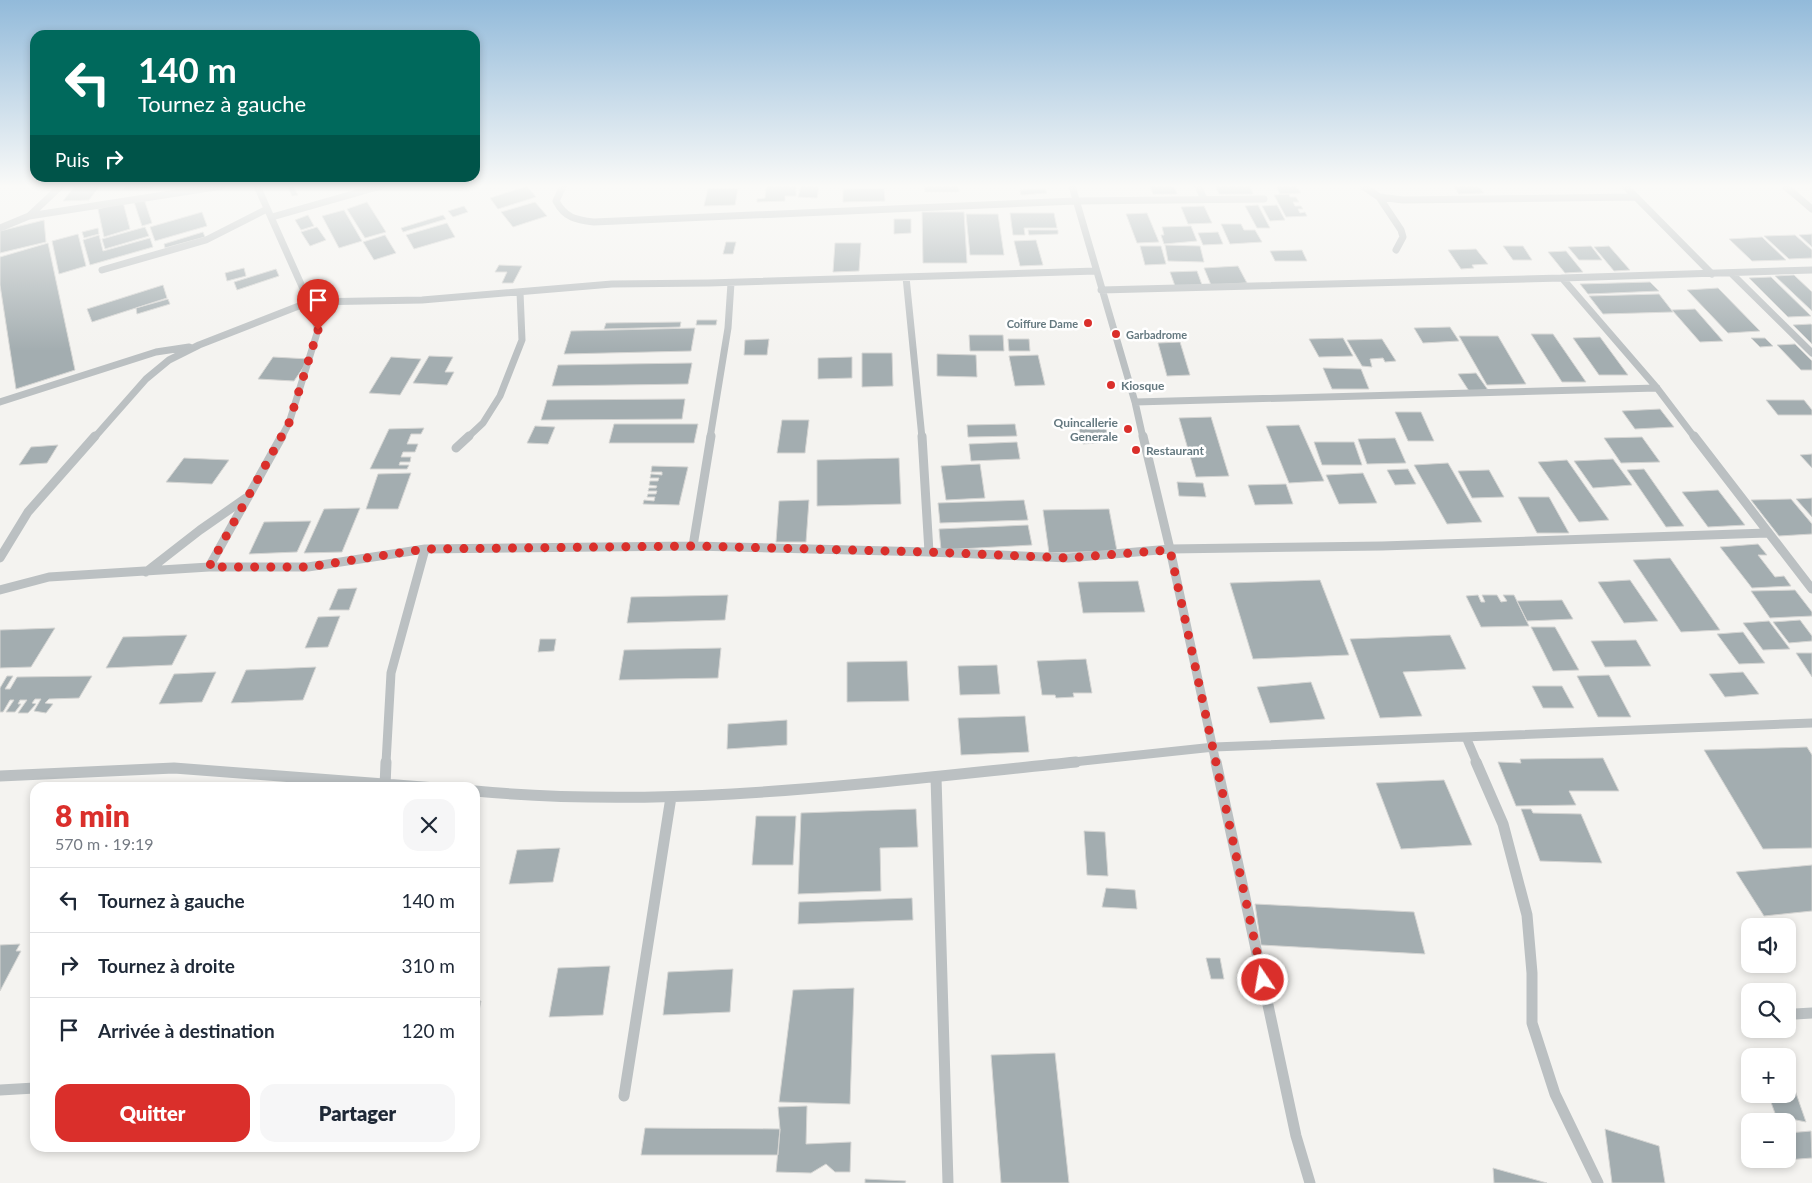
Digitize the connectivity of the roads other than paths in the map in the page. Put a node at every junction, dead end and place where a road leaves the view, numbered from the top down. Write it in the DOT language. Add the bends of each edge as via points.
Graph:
graph roads {
  1 [pos="202,241"];
  2 [pos="282,241"];
  3 [pos="1087,241"];
  4 [pos="1401,241"];
  5 [pos="1679,241"];
  6 [pos="1396,250"];
  7 [pos="102,270"];
  8 [pos="1812,270"];
  9 [pos="1096,271"];
  10 [pos="1712,274"];
  11 [pos="1732,274"];
  12 [pos="906,277"];
  13 [pos="1562,278"];
  14 [pos="730,283"];
  15 [pos="1101,290"];
  16 [pos="520,292"];
  17 [pos="309,302"];
  18 [pos="198,346"];
  19 [pos="1812,353"];
  20 [pos="1657,388"];
  21 [pos="0,402"];
  22 [pos="1135,402"];
  23 [pos="456,448"];
  24 [pos="248,496"];
  25 [pos="1767,533"];
  26 [pos="693,546"];
  27 [pos="425,549"];
  28 [pos="1170,550"];
  29 [pos="929,552"];
  30 [pos="0,558"];
  31 [pos="209,567"];
  32 [pos="146,572"];
  33 [pos="1812,589"];
  34 [pos="0,590"];
  35 [pos="1812,723"];
  36 [pos="1466,737"];
  37 [pos="1214,747"];
  38 [pos="0,776"];
  39 [pos="936,777"];
  40 [pos="348,782"];
  41 [pos="385,782"];
  42 [pos="480,791"];
  43 [pos="671,797"];
  44 [pos="1812,1013"];
  45 [pos="1796,1014"];
  46 [pos="30,1088"];
  47 [pos="0,1090"];
  48 [pos="624,1096"];
  49 [pos="948,1183"];
  50 [pos="1310,1183"];
  51 [pos="1598,1183"];
  1 -- 7 [label="street"];
  2 -- 17 [label="street"];
  3 -- 9 [label="street"];
  4 -- 6 [label="street"];
  5 -- 10 [label="street"];
  8 -- 11 [label="street"];
  9 -- 12 [label="street"];
  9 -- 15 [label="street"];
  10 -- 11 [label="street"];
  10 -- 13 [label="street"];
  11 -- 19 [label="street"];
  12 -- 14 [label="street"];
  12 -- 29 [label="street" via="920,412"];
  13 -- 15 [label="street"];
  13 -- 20 [label="street"];
  14 -- 16 [label="street" via="612,284"];
  14 -- 26 [label="street" via="728,328"];
  15 -- 22 [label="street"];
  16 -- 17 [label="street" via="422,300"];
  16 -- 23 [label="street" via="522,340 500,396 483,423"];
  17 -- 18 [label="street"];
  17 -- 24 [label="street" via="318,330 289,423"];
  18 -- 21 [label="street" via="156,352"];
  18 -- 30 [label="street" via="169,360 146,379 28,512"];
  20 -- 22 [label="street"];
  20 -- 25 [label="street"];
  22 -- 28 [label="street"];
  24 -- 31 [label="street"];
  24 -- 32 [label="street"];
  25 -- 28 [label="street"];
  25 -- 33 [label="street"];
  26 -- 27 [label="street"];
  26 -- 29 [label="street"];
  27 -- 31 [label="street" via="308,567"];
  27 -- 41 [label="street" via="391,673"];
  28 -- 29 [label="street" via="1068,558"];
  28 -- 37 [label="street"];
  31 -- 32 [label="street"];
  32 -- 34 [label="street" via="49,577"];
  35 -- 36 [label="street"];
  36 -- 37 [label="street"];
  36 -- 51 [label="street" via="1503,824 1527,915 1532,1023 1555,1094"];
  37 -- 39 [label="street"];
  37 -- 50 [label="street" via="1296,1136"];
  38 -- 40 [label="street" via="174,768"];
  39 -- 43 [label="street" via="814,789"];
  39 -- 49 [label="street"];
  42 -- 43 [label="street" via="529,796"];
  43 -- 48 [label="street"];
  44 -- 45 [label="street"];
  46 -- 47 [label="street"];
}
